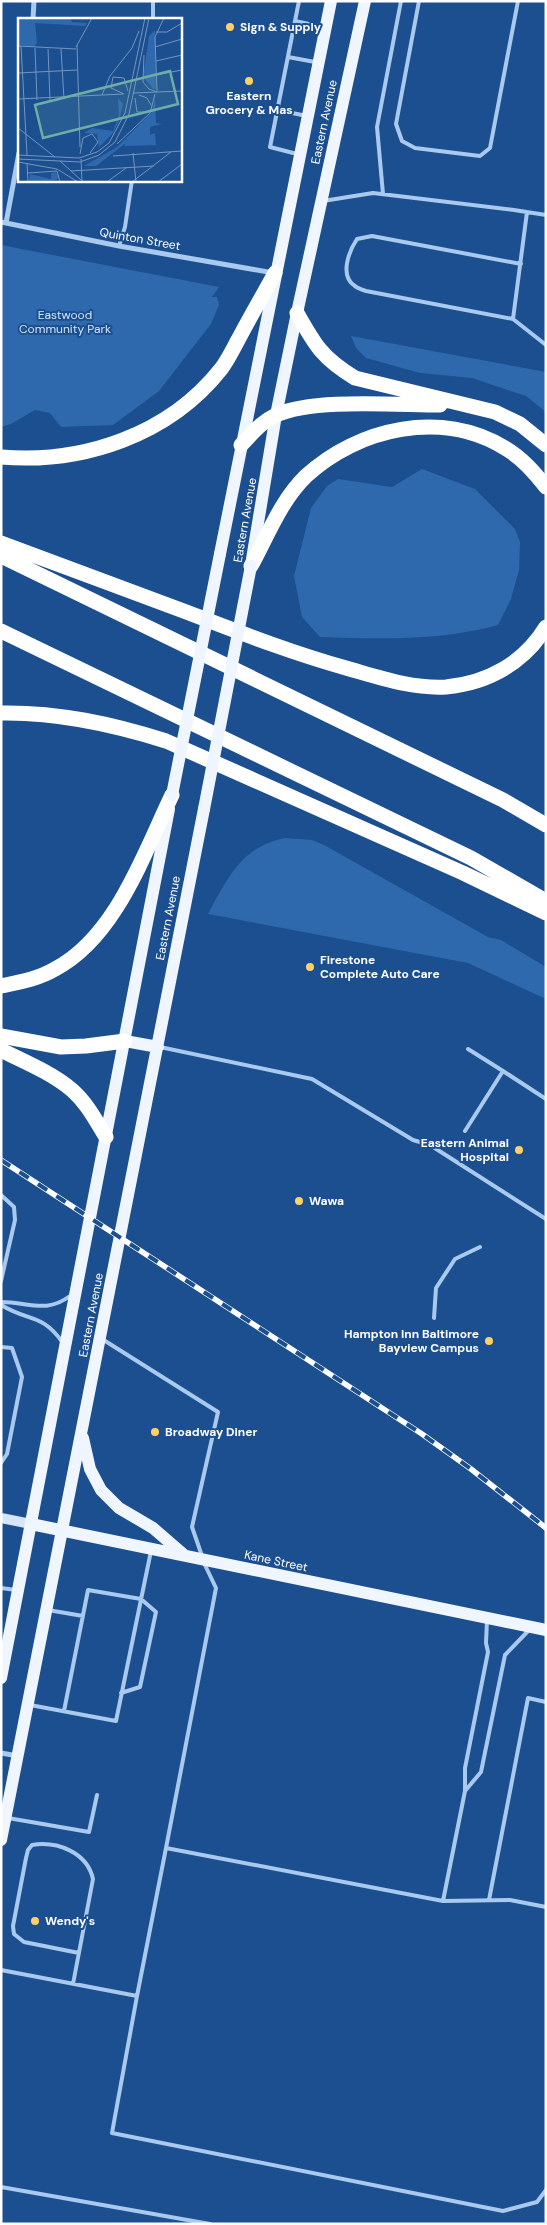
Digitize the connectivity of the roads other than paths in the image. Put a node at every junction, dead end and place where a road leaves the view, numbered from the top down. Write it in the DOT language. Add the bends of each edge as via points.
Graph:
graph roads {
  1 [pos="34,1"];
  2 [pos="153,1"];
  3 [pos="299,1"];
  4 [pos="331,1"];
  5 [pos="364,1"];
  6 [pos="402,1"];
  7 [pos="419,1"];
  8 [pos="518,1"];
  9 [pos="33,18"];
  10 [pos="152,18"];
  11 [pos="296,20"];
  12 [pos="326,27"];
  13 [pos="288,57"];
  14 [pos="318,63"];
  15 [pos="277,110"];
  16 [pos="307,116"];
  17 [pos="300,155"];
  18 [pos="18,158"];
  19 [pos="132,181"];
  20 [pos="383,194"];
  21 [pos="321,201"];
  22 [pos="527,212"];
  23 [pos="546,216"];
  24 [pos="4,223"];
  25 [pos="119,246"];
  26 [pos="521,264"];
  27 [pos="275,273"];
  28 [pos="297,313"];
  29 [pos="513,319"];
  30 [pos="546,345"];
  31 [pos="467,405"];
  32 [pos="276,415"];
  33 [pos="241,445"];
  34 [pos="546,445"];
  35 [pos="1,457"];
  36 [pos="546,487"];
  37 [pos="1,543"];
  38 [pos="1,556"];
  39 [pos="251,566"];
  40 [pos="546,627"];
  41 [pos="1,631"];
  42 [pos="1,712"];
  43 [pos="172,795"];
  44 [pos="546,825"];
  45 [pos="546,901"];
  46 [pos="546,913"];
  47 [pos="1,986"];
  48 [pos="1,1036"];
  49 [pos="125,1041"];
  50 [pos="158,1047"];
  51 [pos="468,1049"];
  52 [pos="1,1050"];
  53 [pos="503,1071"];
  54 [pos="546,1098"];
  55 [pos="465,1131"];
  56 [pos="106,1137"];
  57 [pos="1,1195"];
  58 [pos="546,1219"];
  59 [pos="480,1247"];
  60 [pos="1,1281"];
  61 [pos="76,1292"];
  62 [pos="1,1304"];
  63 [pos="434,1318"];
  64 [pos="101,1338"];
  65 [pos="1,1346"];
  66 [pos="65,1347"];
  67 [pos="82,1433"];
  68 [pos="1,1463"];
  69 [pos="1,1518"];
  70 [pos="31,1524"];
  71 [pos="63,1530"];
  72 [pos="152,1549"];
  73 [pos="185,1556"];
  74 [pos="203,1560"];
  75 [pos="1,1588"];
  76 [pos="18,1591"];
  77 [pos="141,1599"];
  78 [pos="47,1610"];
  79 [pos="83,1616"];
  80 [pos="487,1618"];
  81 [pos="532,1627"];
  82 [pos="546,1630"];
  83 [pos="1,1677"];
  84 [pos="121,1693"];
  85 [pos="546,1702"];
  86 [pos="28,1705"];
  87 [pos="64,1711"];
  88 [pos="1,1753"];
  89 [pos="18,1756"];
  90 [pos="465,1791"];
  91 [pos="97,1795"];
  92 [pos="6,1817"];
  93 [pos="1,1840"];
  94 [pos="166,1848"];
  95 [pos="488,1900"];
  96 [pos="443,1901"];
  97 [pos="546,1907"];
  98 [pos="79,1953"];
  99 [pos="1,1970"];
  100 [pos="73,1984"];
  101 [pos="137,1996"];
  102 [pos="1,2187"];
  103 [pos="546,2190"];
  104 [pos="210,2224"];
  1 -- 9 [label="street"];
  2 -- 10 [label="lane"];
  3 -- 11 [label="lane"];
  4 -- 12 [label="main road, Eastern Avenue"];
  5 -- 21 [label="main road, Eastern Avenue"];
  6 -- 20 [label="lane" via="377,127"];
  7 -- 8 [label="lane" via="396,124 402,141 415,148 480,156 490,148"];
  11 -- 12 [label="lane"];
  11 -- 13 [label="lane"];
  12 -- 14 [label="main road, Eastern Avenue"];
  13 -- 14 [label="lane"];
  13 -- 15 [label="lane"];
  14 -- 16 [label="main road, Eastern Avenue"];
  15 -- 16 [label="lane"];
  15 -- 17 [label="lane" via="270,147"];
  16 -- 17 [label="main road, Eastern Avenue"];
  17 -- 27 [label="main road, Eastern Avenue"];
  18 -- 24 [label="street"];
  19 -- 25 [label="lane"];
  20 -- 21 [label="lane"];
  20 -- 22 [label="lane"];
  21 -- 28 [label="main road, Eastern Avenue"];
  22 -- 23 [label="lane"];
  22 -- 26 [label="lane"];
  24 -- 25 [label="street, Quinton Street"];
  25 -- 27 [label="street, Quinton Street"];
  26 -- 29 [label="lane"];
  26 -- 29 [label="lane" via="372,236 357,239 350,250 346,274 354,286 366,291"];
  27 -- 33 [label="main road, Eastern Avenue"];
  27 -- 35 [label="highway" via="222,368 196,397 166,419 131,438 92,450 57,457"];
  28 -- 31 [label="highway" via="316,346 334,365 355,378"];
  28 -- 32 [label="main road, Eastern Avenue"];
  29 -- 30 [label="lane"];
  31 -- 32 [label="highway" via="329,405 300,407"];
  31 -- 34 [label="highway" via="495,412 520,424"];
  32 -- 33 [label="highway" via="259,426"];
  32 -- 39 [label="main road, Eastern Avenue"];
  33 -- 43 [label="main road, Eastern Avenue, bridge"];
  36 -- 39 [label="highway" via="528,465 486,438 430,427 399,429 363,440 332,455 305,477 287,499"];
  37 -- 40 [label="highway" via="271,644 328,663 419,686 445,687 496,674 521,658"];
  38 -- 44 [label="highway" via="503,800"];
  39 -- 50 [label="main road, Eastern Avenue, bridge"];
  41 -- 45 [label="highway" via="472,858"];
  42 -- 46 [label="highway" via="32,712 81,719 166,740"];
  43 -- 47 [label="highway" via="121,900 101,930 57,969 32,980"];
  43 -- 49 [label="main road, Eastern Avenue"];
  48 -- 49 [label="highway" via="61,1047"];
  49 -- 50 [label="main road"];
  49 -- 56 [label="main road, Eastern Avenue"];
  50 -- 58 [label="lane" via="312,1079 412,1140 430,1145"];
  50 -- 64 [label="main road, Eastern Avenue"];
  51 -- 53 [label="lane"];
  52 -- 56 [label="highway" via="73,1090"];
  53 -- 54 [label="lane"];
  53 -- 55 [label="lane"];
  56 -- 61 [label="main road, Eastern Avenue"];
  57 -- 60 [label="lane" via="14,1207 15,1220"];
  59 -- 63 [label="lane" via="455,1259 436,1288"];
  61 -- 62 [label="lane" via="61,1303 44,1308 17,1302"];
  61 -- 66 [label="main road, Eastern Avenue"];
  62 -- 66 [label="lane" via="14,1313 41,1320"];
  64 -- 67 [label="main road, Eastern Avenue"];
  64 -- 74 [label="lane" via="218,1412 192,1527"];
  65 -- 68 [label="lane" via="12,1348 22,1377 8,1454"];
  66 -- 70 [label="main road, Eastern Avenue"];
  67 -- 71 [label="main road, Eastern Avenue"];
  67 -- 73 [label="main road" via="90,1469 101,1490 119,1508 153,1528"];
  69 -- 70 [label="main road, Kane Street"];
  70 -- 71 [label="main road, Kane Street"];
  70 -- 76 [label="main road, Eastern Avenue"];
  71 -- 72 [label="main road, Kane Street"];
  71 -- 78 [label="main road, Eastern Avenue"];
  72 -- 73 [label="main road, Kane Street"];
  72 -- 77 [label="lane"];
  73 -- 74 [label="main road, Kane Street"];
  74 -- 80 [label="main road, Kane Street"];
  74 -- 94 [label="lane" via="216,1588"];
  75 -- 76 [label="lane"];
  76 -- 83 [label="main road, Eastern Avenue"];
  77 -- 79 [label="lane" via="88,1590"];
  77 -- 84 [label="lane"];
  77 -- 84 [label="lane" via="156,1612 154,1622 140,1687"];
  78 -- 79 [label="lane"];
  78 -- 86 [label="main road, Eastern Avenue"];
  79 -- 87 [label="lane"];
  80 -- 81 [label="main road, Kane Street"];
  80 -- 90 [label="lane" via="488,1652 465,1768"];
  81 -- 82 [label="main road, Kane Street"];
  81 -- 90 [label="lane" via="505,1655 481,1772"];
  84 -- 87 [label="lane" via="116,1721"];
  85 -- 95 [label="lane" via="528,1698"];
  86 -- 87 [label="lane"];
  86 -- 89 [label="main road, Eastern Avenue"];
  88 -- 89 [label="street"];
  89 -- 92 [label="main road, Eastern Avenue"];
  90 -- 96 [label="lane"];
  91 -- 92 [label="lane" via="89,1832"];
  92 -- 93 [label="main road, Eastern Avenue"];
  94 -- 96 [label="lane"];
  94 -- 101 [label="lane"];
  95 -- 96 [label="lane"];
  95 -- 97 [label="lane" via="510,1900"];
  98 -- 98 [label="lane" via="93,1878 84,1859 74,1852 32,1845 26,1858 14,1934 24,1942"];
  98 -- 100 [label="lane"];
  99 -- 100 [label="lane"];
  100 -- 101 [label="lane"];
  101 -- 103 [label="lane" via="112,2133 503,2211 537,2202"];
  102 -- 104 [label="lane"];
}
